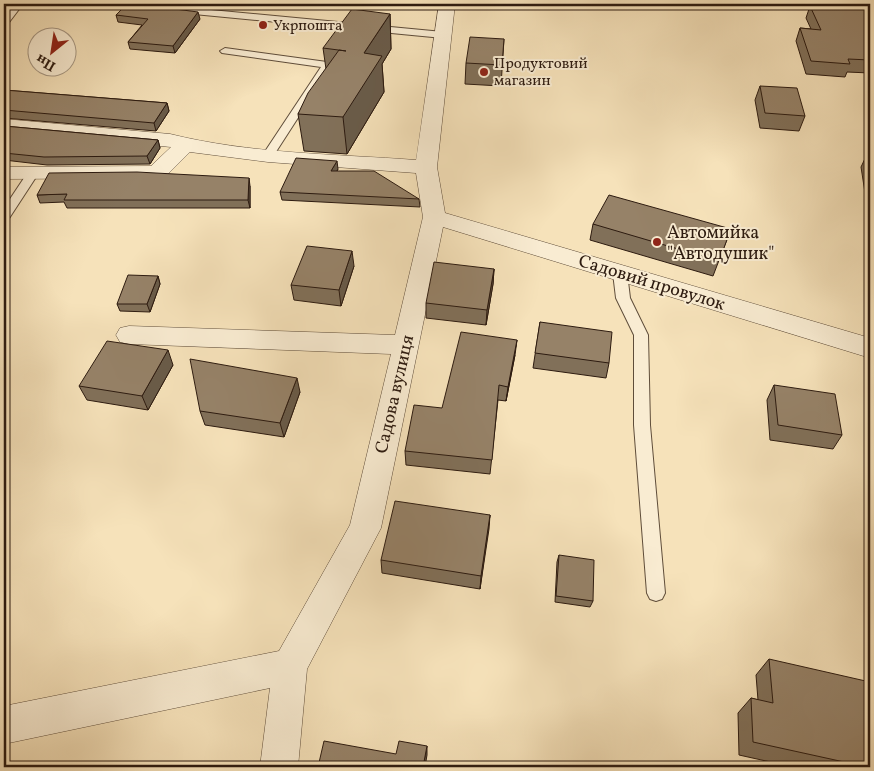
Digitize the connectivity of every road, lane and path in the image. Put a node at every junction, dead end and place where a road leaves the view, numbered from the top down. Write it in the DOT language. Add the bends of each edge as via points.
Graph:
graph roads {
  1 [pos="18,4"];
  2 [pos="122,4"];
  3 [pos="447,4"];
  4 [pos="4,23"];
  5 [pos="444,35"];
  6 [pos="225,51"];
  7 [pos="4,125"];
  8 [pos="185,146"];
  9 [pos="268,156"];
  10 [pos="426,167"];
  11 [pos="4,173"];
  12 [pos="32,174"];
  13 [pos="4,217"];
  14 [pos="434,218"];
  15 [pos="620,273"];
  16 [pos="128,335"];
  17 [pos="406,345"];
  18 [pos="870,348"];
  19 [pos="656,593"];
  20 [pos="290,666"];
  21 [pos="4,725"];
  22 [pos="279,767"];
  1 -- 4 [label="lane"];
  2 -- 5 [label="lane"];
  3 -- 5 [label="street, Садова вулиця"];
  5 -- 10 [label="street, Садова вулиця"];
  6 -- 9 [label="lane" via="327,65"];
  7 -- 8 [label="street" via="170,140"];
  8 -- 9 [label="street"];
  8 -- 12 [label="street" via="157,172"];
  9 -- 10 [label="street"];
  10 -- 14 [label="street, Садова вулиця"];
  11 -- 12 [label="street"];
  12 -- 13 [label="lane"];
  14 -- 15 [label="street, Садовий провулок"];
  14 -- 17 [label="street, Садова вулиця"];
  15 -- 18 [label="street, Садовий провулок"];
  15 -- 19 [label="lane" via="623,298 641,335 642,426"];
  16 -- 17 [label="street"];
  17 -- 20 [label="street, Садова вулиця" via="364,528"];
  20 -- 21 [label="street"];
  20 -- 22 [label="street, Садова вулиця"];
}
